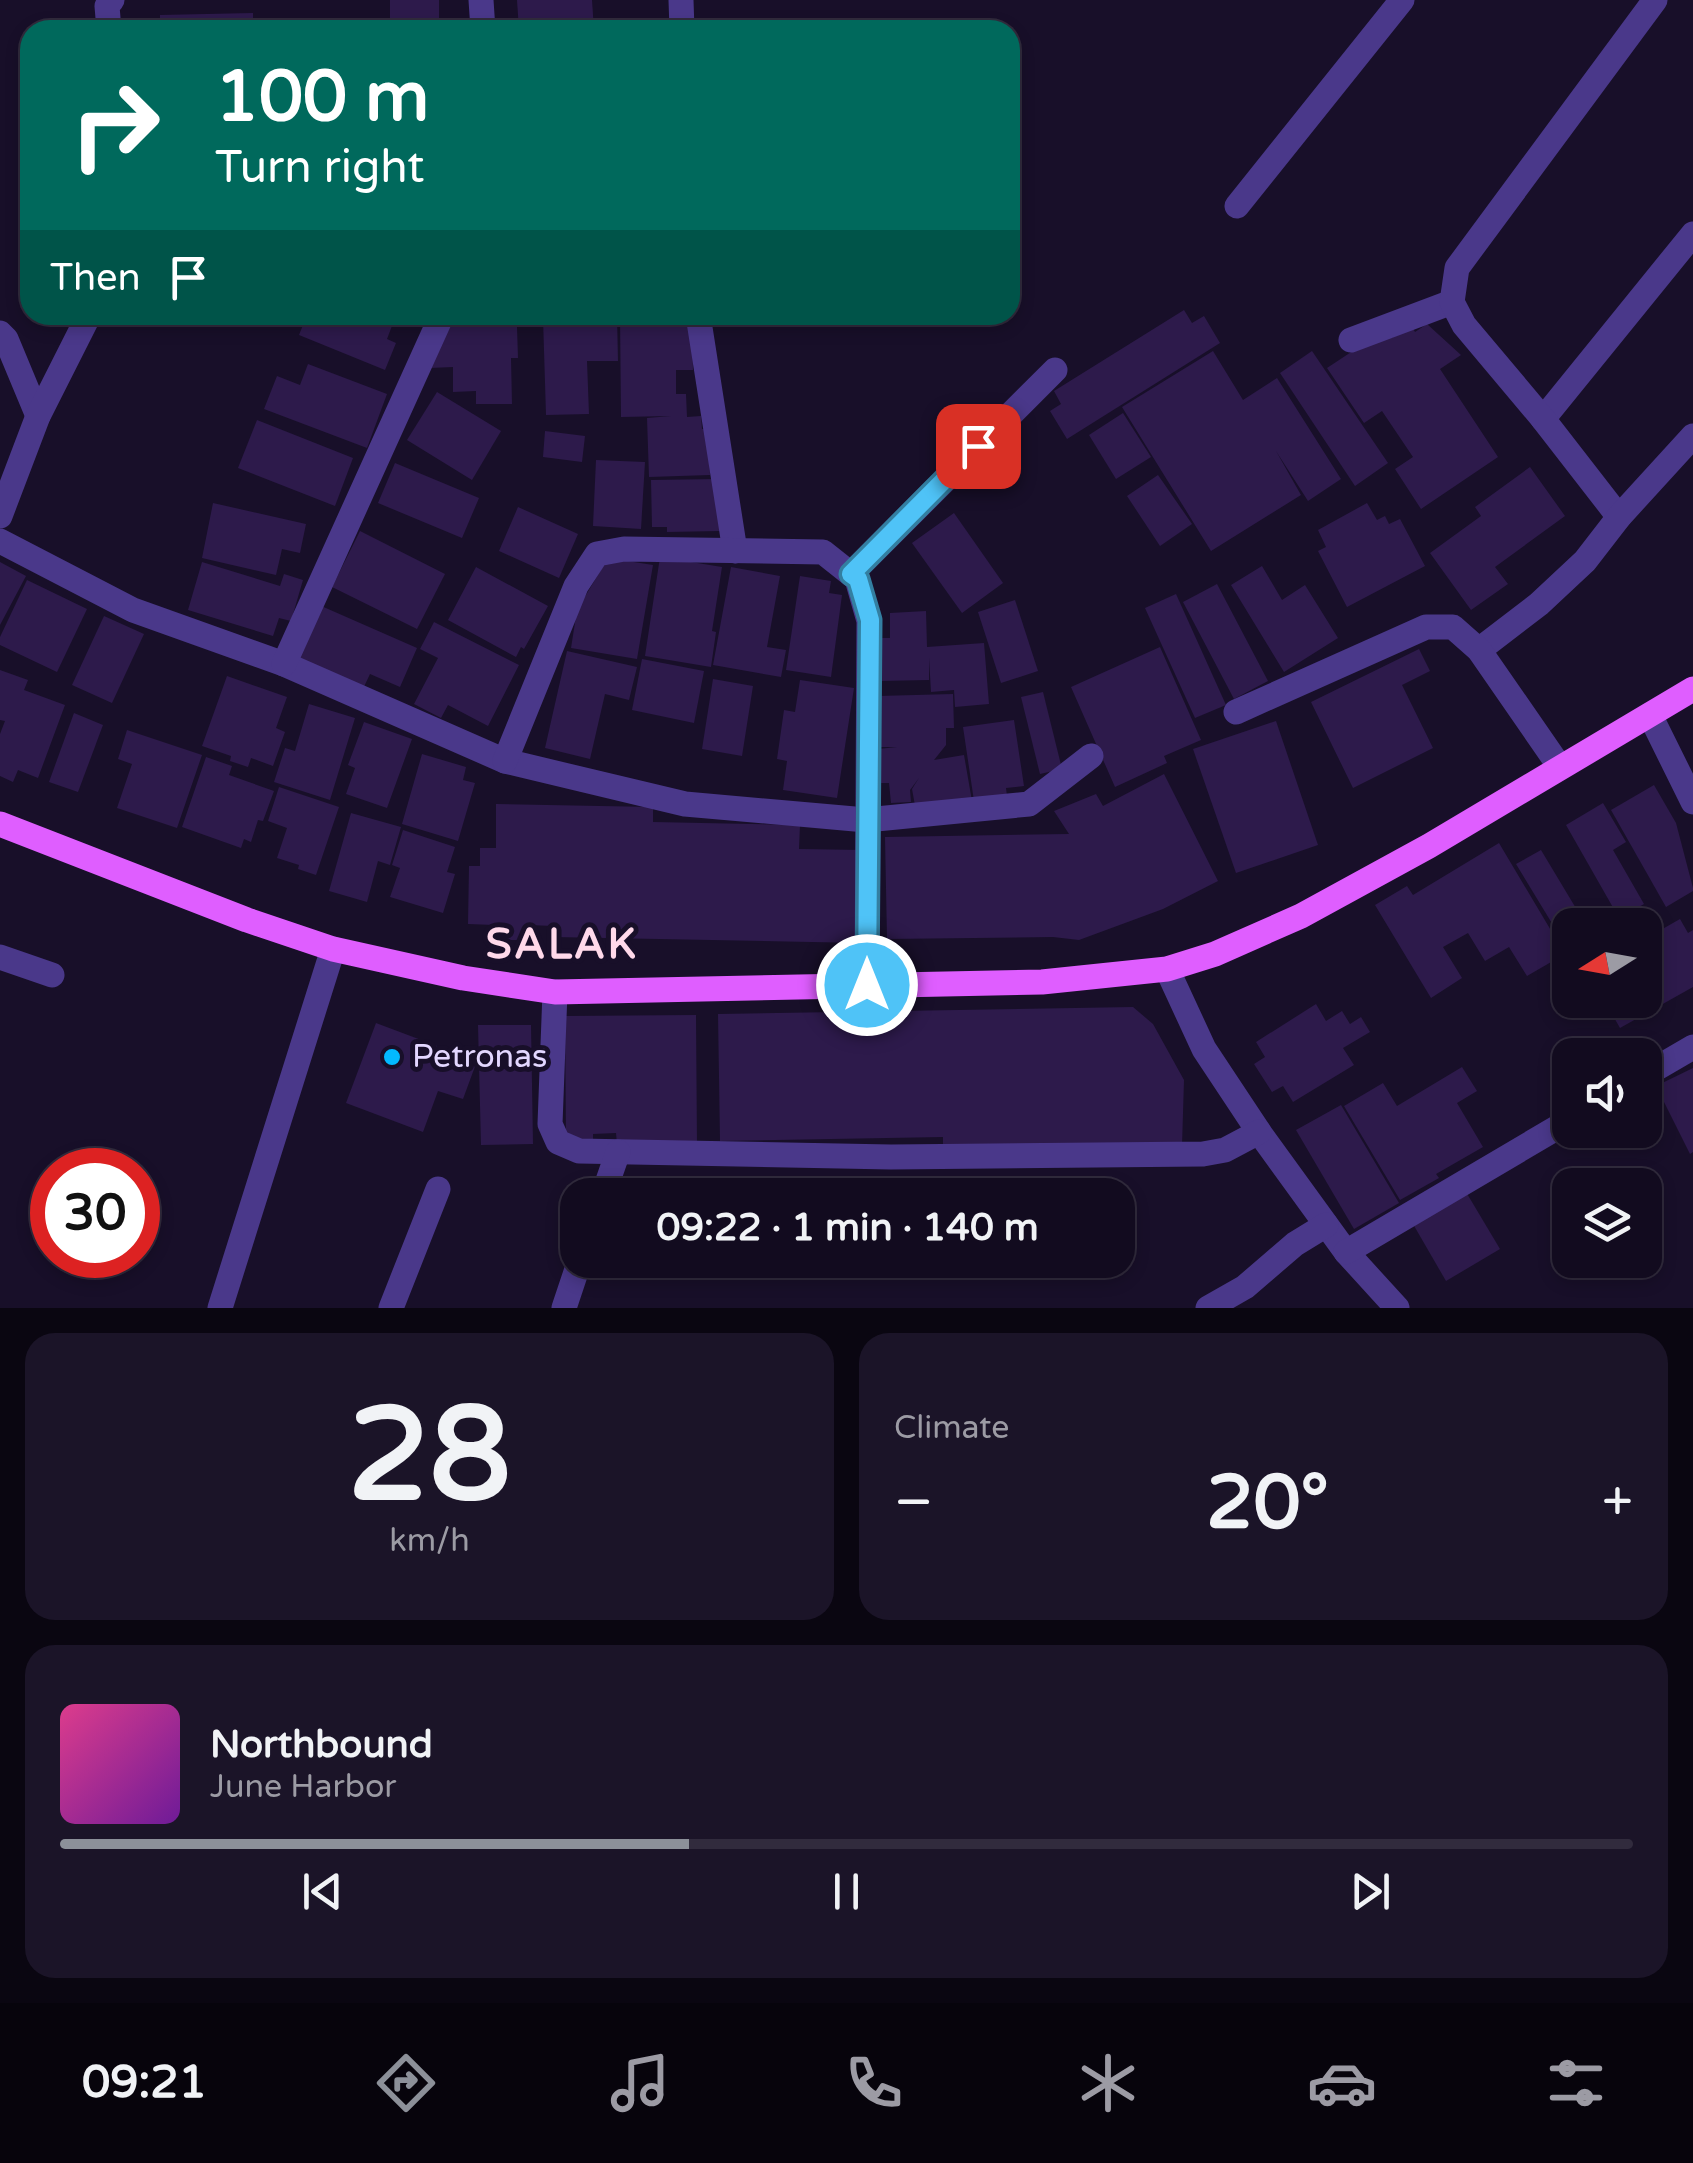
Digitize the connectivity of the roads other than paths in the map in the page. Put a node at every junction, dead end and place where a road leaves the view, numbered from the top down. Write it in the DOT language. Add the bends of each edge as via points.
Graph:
graph roads {
  1 [pos="1402,0"];
  2 [pos="1655,0"];
  3 [pos="1238,206"];
  4 [pos="1693,234"];
  5 [pos="1452,302"];
  6 [pos="85,325"];
  7 [pos="437,325"];
  8 [pos="700,325"];
  9 [pos="0,333"];
  10 [pos="1352,340"];
  11 [pos="1055,370"];
  12 [pos="38,416"];
  13 [pos="1543,420"];
  14 [pos="1693,436"];
  15 [pos="0,516"];
  16 [pos="1619,518"];
  17 [pos="0,541"];
  18 [pos="735,551"];
  19 [pos="851,574"];
  20 [pos="1479,650"];
  21 [pos="284,664"];
  22 [pos="1693,689"];
  23 [pos="1236,712"];
  24 [pos="1650,714"];
  25 [pos="1090,756"];
  26 [pos="505,761"];
  27 [pos="1560,767"];
  28 [pos="1690,790"];
  29 [pos="866,820"];
  30 [pos="0,824"];
  31 [pos="333,949"];
  32 [pos="0,957"];
  33 [pos="1168,969"];
  34 [pos="52,975"];
  35 [pos="867,985"];
  36 [pos="554,992"];
  37 [pos="1693,1047"];
  38 [pos="1662,1065"];
  39 [pos="1552,1131"];
  40 [pos="1259,1132"];
  41 [pos="618,1152"];
  42 [pos="609,1178"];
  43 [pos="438,1189"];
  44 [pos="1326,1225"];
  45 [pos="1346,1252"];
  46 [pos="574,1278"];
  47 [pos="220,1308"];
  48 [pos="391,1308"];
  49 [pos="564,1308"];
  50 [pos="1208,1308"];
  51 [pos="1397,1308"];
  1 -- 3 [label="street"];
  2 -- 5 [label="street" via="1458,268"];
  4 -- 13 [label="street"];
  5 -- 10 [label="street"];
  5 -- 13 [label="street" via="1464,326"];
  6 -- 12 [label="street"];
  7 -- 21 [label="street"];
  8 -- 18 [label="street"];
  9 -- 12 [label="street"];
  11 -- 19 [label="street"];
  12 -- 15 [label="street"];
  13 -- 16 [label="street"];
  14 -- 16 [label="street"];
  16 -- 20 [label="street" via="1585,560"];
  17 -- 21 [label="street" via="133,610"];
  18 -- 19 [label="street" via="823,552"];
  18 -- 26 [label="street" via="597,554 576,586"];
  19 -- 29 [label="street" via="870,620"];
  20 -- 23 [label="street" via="1453,627 1426,627"];
  20 -- 27 [label="street"];
  21 -- 26 [label="street"];
  22 -- 24 [label="main road"];
  24 -- 27 [label="main road"];
  24 -- 28 [label="street"];
  25 -- 29 [label="street" via="1029,804"];
  26 -- 29 [label="street" via="685,804"];
  27 -- 33 [label="main road" via="1301,916"];
  29 -- 35 [label="street"];
  30 -- 31 [label="main road"];
  31 -- 36 [label="main road"];
  31 -- 47 [label="street"];
  32 -- 34 [label="street"];
  33 -- 35 [label="main road" via="1042,982"];
  33 -- 40 [label="street" via="1204,1049"];
  35 -- 36 [label="main road"];
  36 -- 41 [label="street" via="550,1124 558,1142 579,1151"];
  37 -- 38 [label="street"];
  39 -- 45 [label="street"];
  40 -- 41 [label="street" via="1203,1154"];
  40 -- 44 [label="street"];
  41 -- 42 [label="street"];
  43 -- 48 [label="street"];
  44 -- 45 [label="street"];
  44 -- 50 [label="street"];
  45 -- 51 [label="street"];
  46 -- 49 [label="street"];
}
